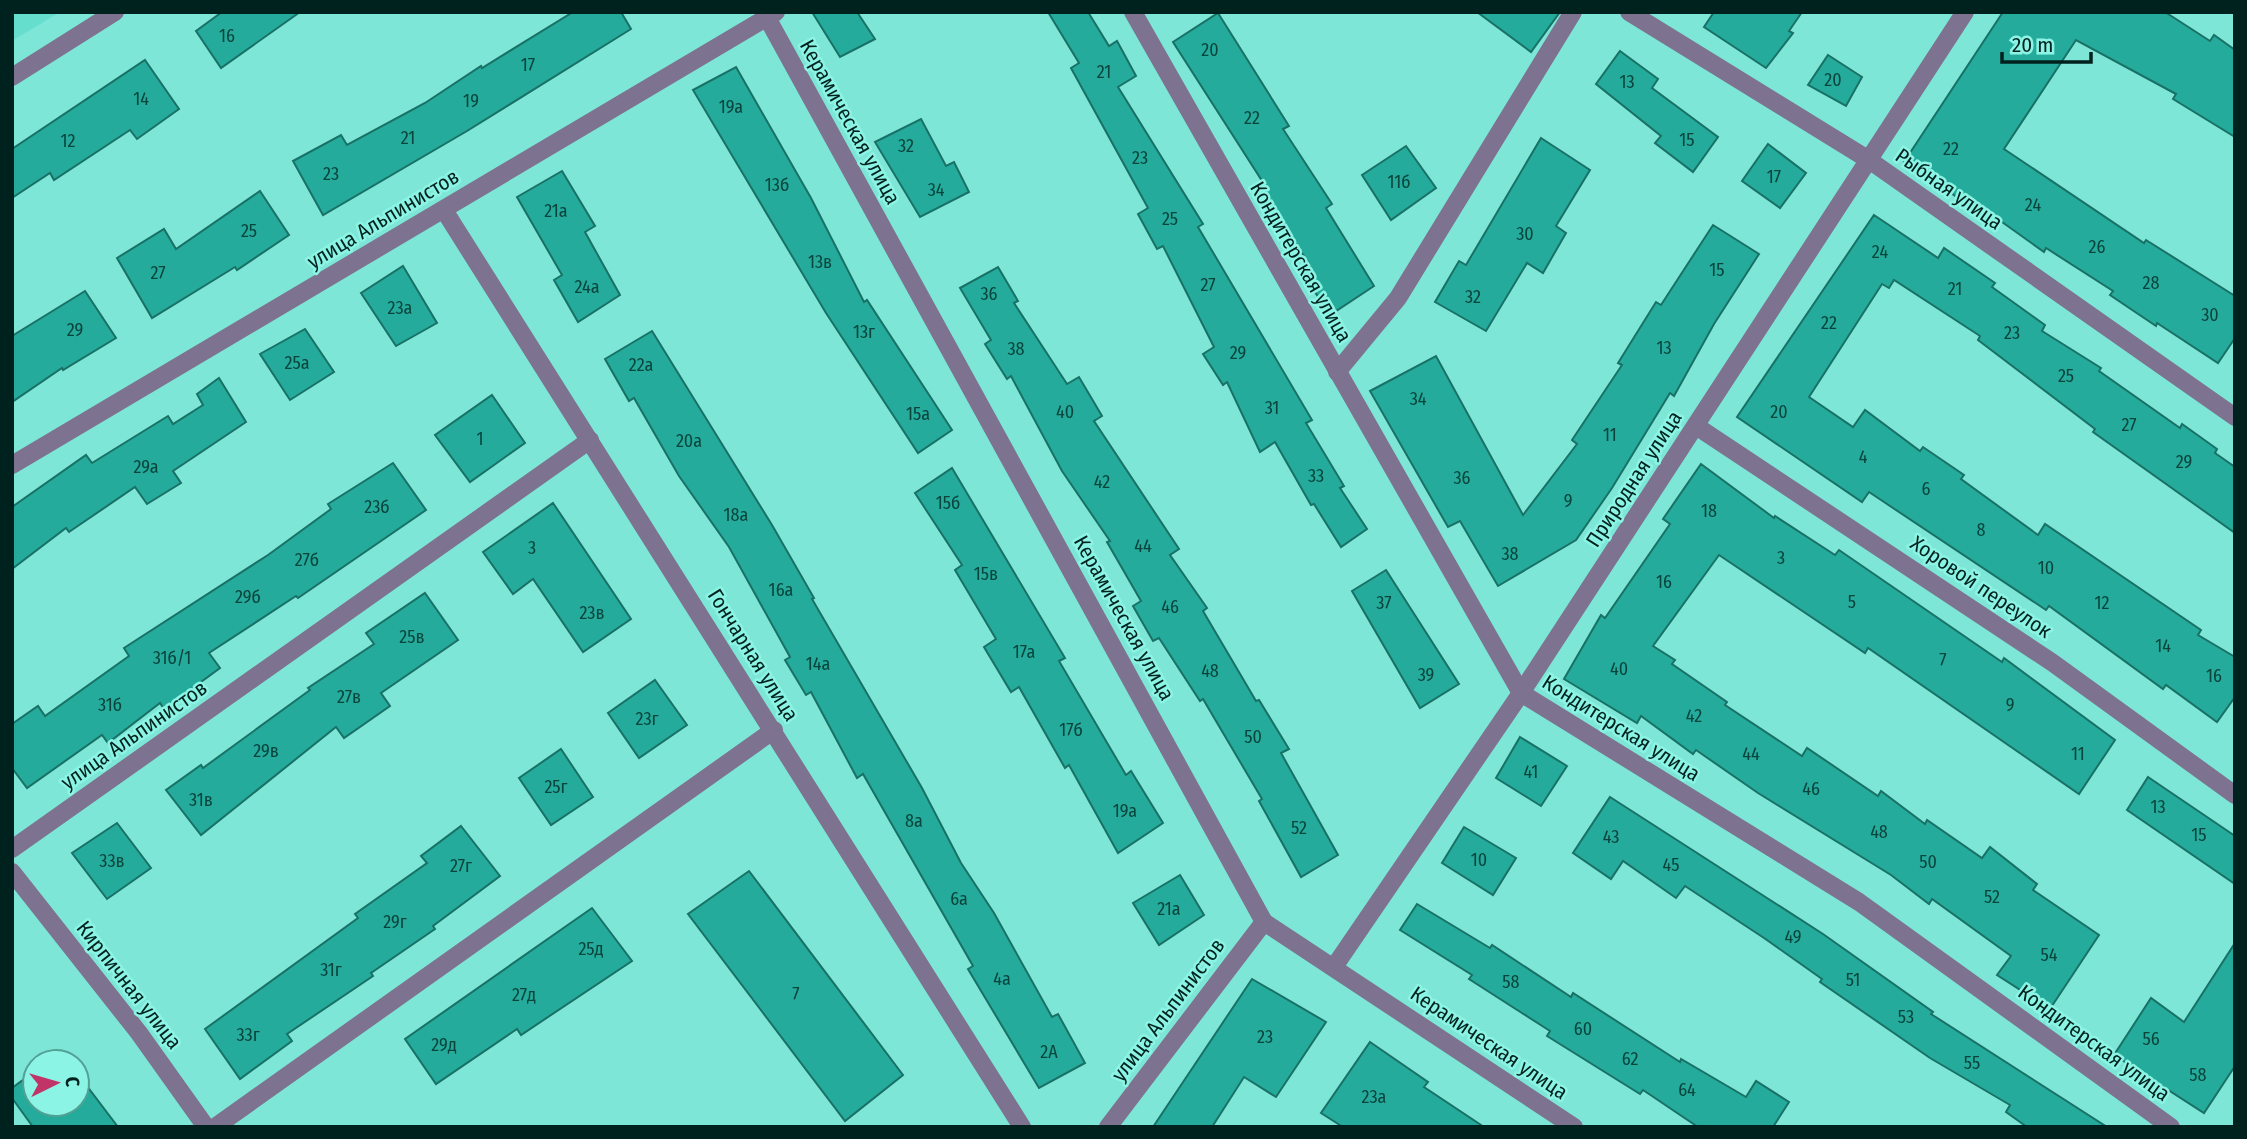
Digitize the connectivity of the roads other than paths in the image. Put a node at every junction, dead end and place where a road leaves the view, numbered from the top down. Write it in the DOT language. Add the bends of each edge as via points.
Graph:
graph roads {
  1 [pos="116,12"];
  2 [pos="1133,12"];
  3 [pos="1573,12"];
  4 [pos="1629,12"];
  5 [pos="1965,12"];
  6 [pos="769,14"];
  7 [pos="12,77"];
  8 [pos="1869,160"];
  9 [pos="443,210"];
  10 [pos="1337,372"];
  11 [pos="2235,417"];
  12 [pos="1696,426"];
  13 [pos="590,440"];
  14 [pos="12,465"];
  15 [pos="1521,693"];
  16 [pos="774,730"];
  17 [pos="2235,795"];
  18 [pos="12,849"];
  19 [pos="12,872"];
  20 [pos="1264,922"];
  21 [pos="1334,967"];
  22 [pos="206,1127"];
  23 [pos="215,1127"];
  24 [pos="1022,1127"];
  25 [pos="1108,1127"];
  26 [pos="1574,1127"];
  27 [pos="2171,1127"];
  1 -- 7 [label="street"];
  2 -- 10 [label="street, Кондитерская улица"];
  3 -- 10 [label="street" via="1398,298"];
  4 -- 8 [label="street, Рыбная улица"];
  5 -- 8 [label="street, Природная улица"];
  6 -- 9 [label="street, улица Альпинистов"];
  6 -- 20 [label="street, Керамическая улица"];
  8 -- 11 [label="street, Рыбная улица"];
  8 -- 12 [label="street, Природная улица"];
  9 -- 13 [label="street, Гончарная улица"];
  9 -- 14 [label="street, улица Альпинистов"];
  10 -- 15 [label="street, Кондитерская улица"];
  12 -- 15 [label="street, Природная улица"];
  12 -- 17 [label="street, Хоровой переулок" via="2053,663"];
  13 -- 16 [label="street, Гончарная улица"];
  13 -- 18 [label="street, улица Альпинистов"];
  15 -- 21 [label="street, Природная улица"];
  15 -- 27 [label="street, Кондитерская улица" via="1859,902"];
  16 -- 23 [label="street"];
  16 -- 24 [label="street, Гончарная улица"];
  19 -- 22 [label="street, Кирпичная улица" via="139,1033"];
  20 -- 21 [label="street, Керамическая улица"];
  20 -- 25 [label="street, улица Альпинистов"];
  21 -- 26 [label="street, Керамическая улица"];
}
